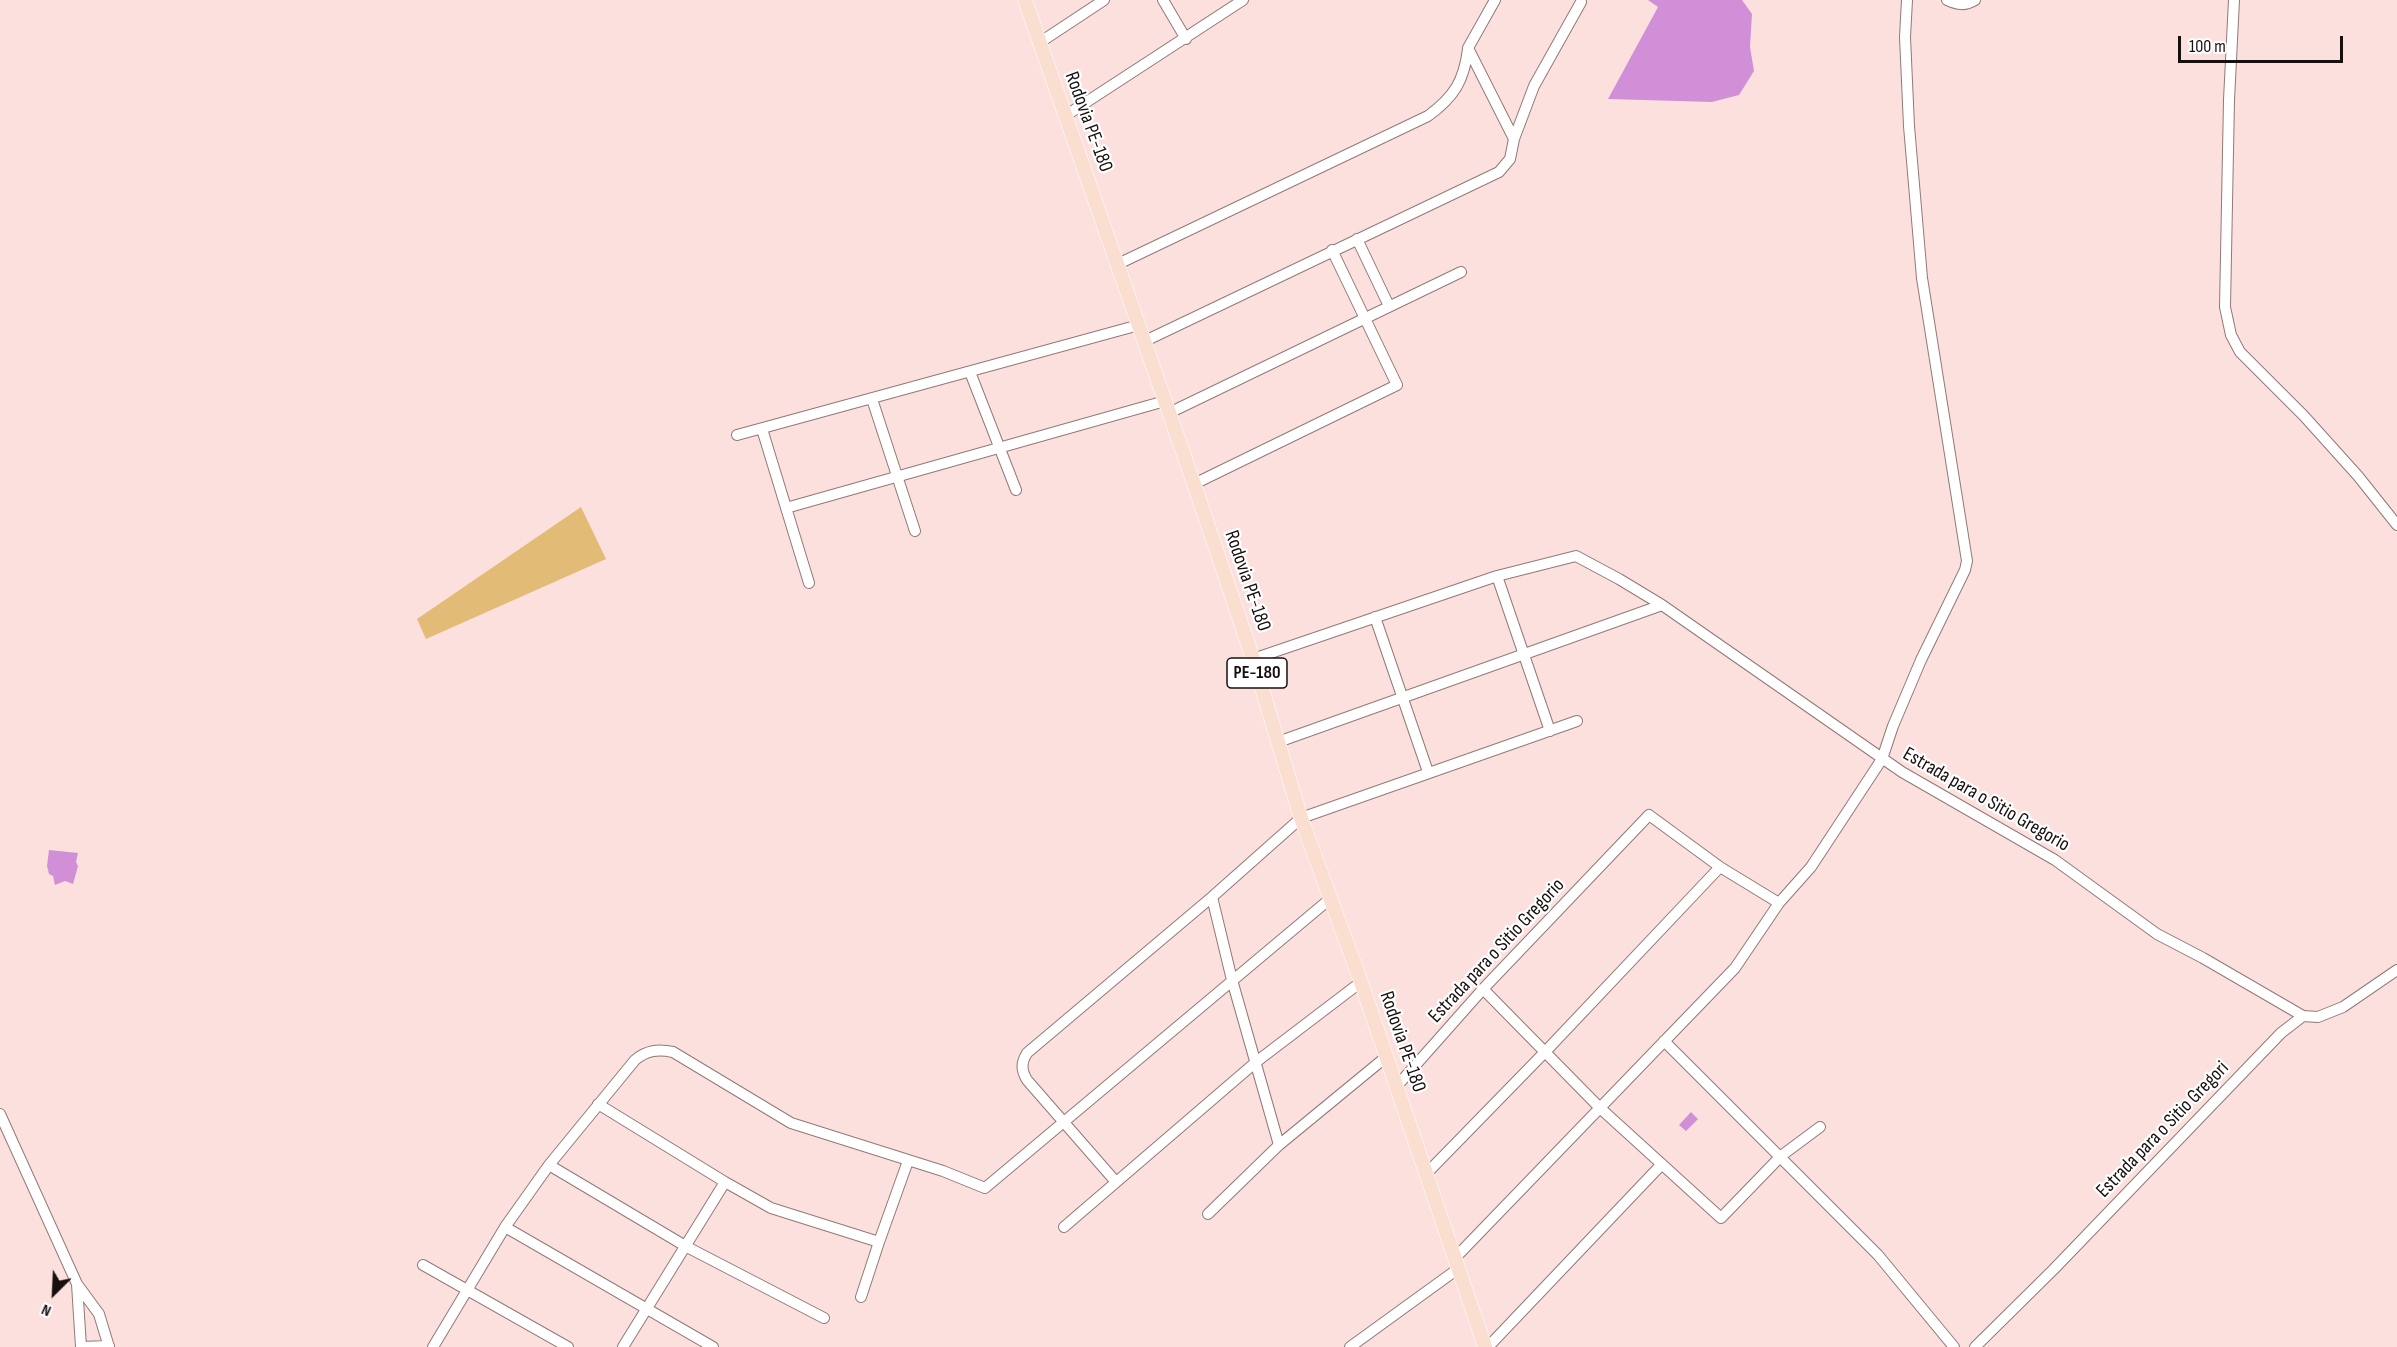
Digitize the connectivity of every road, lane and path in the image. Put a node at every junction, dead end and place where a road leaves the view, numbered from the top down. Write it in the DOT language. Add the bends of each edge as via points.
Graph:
graph roads {
  1 [pos="1024,0"];
  2 [pos="1104,0"];
  3 [pos="1163,0"];
  4 [pos="1243,0"];
  5 [pos="1495,0"];
  6 [pos="1907,0"];
  7 [pos="1947,0"];
  8 [pos="1976,0"];
  9 [pos="2234,0"];
  10 [pos="1581,2"];
  11 [pos="1186,39"];
  12 [pos="1039,44"];
  13 [pos="1468,48"];
  14 [pos="1065,116"];
  15 [pos="1514,139"];
  16 [pos="1357,239"];
  17 [pos="1332,250"];
  18 [pos="1118,264"];
  19 [pos="1461,272"];
  20 [pos="1389,306"];
  21 [pos="1365,318"];
  22 [pos="1139,324"];
  23 [pos="1144,341"];
  24 [pos="970,372"];
  25 [pos="872,399"];
  26 [pos="1167,407"];
  27 [pos="762,429"];
  28 [pos="737,435"];
  29 [pos="1001,447"];
  30 [pos="897,476"];
  31 [pos="1194,484"];
  32 [pos="1016,490"];
  33 [pos="786,508"];
  34 [pos="2397,525"];
  35 [pos="915,531"];
  36 [pos="1497,576"];
  37 [pos="809,583"];
  38 [pos="1662,605"];
  39 [pos="1375,617"];
  40 [pos="1524,652"];
  41 [pos="1253,659"];
  42 [pos="1401,696"];
  43 [pos="1577,721"];
  44 [pos="1550,730"];
  45 [pos="1278,742"];
  46 [pos="1882,759"];
  47 [pos="1428,772"];
  48 [pos="1302,818"];
  49 [pos="1720,867"];
  50 [pos="1212,897"];
  51 [pos="1331,898"];
  52 [pos="1779,903"];
  53 [pos="2397,970"];
  54 [pos="1232,980"];
  55 [pos="1361,982"];
  56 [pos="1483,989"];
  57 [pos="2303,1016"];
  58 [pos="1664,1041"];
  59 [pos="1545,1052"];
  60 [pos="1386,1057"];
  61 [pos="1256,1062"];
  62 [pos="1397,1086"];
  63 [pos="598,1104"];
  64 [pos="1600,1108"];
  65 [pos="0,1114"];
  66 [pos="1064,1122"];
  67 [pos="1820,1127"];
  68 [pos="1279,1145"];
  69 [pos="1781,1156"];
  70 [pos="908,1161"];
  71 [pos="1662,1164"];
  72 [pos="549,1165"];
  73 [pos="1427,1173"];
  74 [pos="725,1182"];
  75 [pos="1116,1182"];
  76 [pos="1208,1214"];
  77 [pos="505,1227"];
  78 [pos="1064,1227"];
  79 [pos="879,1242"];
  80 [pos="687,1246"];
  81 [pos="1457,1263"];
  82 [pos="423,1265"];
  83 [pos="77,1284"];
  84 [pos="466,1290"];
  85 [pos="861,1297"];
  86 [pos="648,1308"];
  87 [pos="825,1318"];
  88 [pos="81,1347"];
  89 [pos="109,1347"];
  90 [pos="433,1347"];
  91 [pos="568,1347"];
  92 [pos="623,1347"];
  93 [pos="713,1347"];
  94 [pos="1350,1347"];
  95 [pos="1486,1347"];
  96 [pos="1954,1347"];
  97 [pos="1975,1347"];
  1 -- 12 [label="main road, Rodovia PE-180 / PE-180"];
  2 -- 12 [label="street"];
  3 -- 11 [label="street"];
  4 -- 11 [label="street"];
  5 -- 13 [label="street"];
  6 -- 46 [label="street" via="1909,126 1924,296 1967,561 1901,707"];
  7 -- 8 [label="street" via="1966,5"];
  9 -- 34 [label="street" via="2225,308 2230,335 2240,352 2312,425"];
  10 -- 15 [label="street" via="1534,86"];
  11 -- 14 [label="street"];
  12 -- 14 [label="main road, Rodovia PE-180 / PE-180"];
  13 -- 15 [label="street"];
  13 -- 18 [label="street" via="1453,94 1428,116"];
  14 -- 18 [label="main road, Rodovia PE-180 / PE-180"];
  15 -- 16 [label="street" via="1510,159 1493,176"];
  16 -- 17 [label="street"];
  16 -- 20 [label="street"];
  17 -- 21 [label="street"];
  17 -- 23 [label="street"];
  18 -- 22 [label="main road, Rodovia PE-180 / PE-180"];
  19 -- 20 [label="street"];
  20 -- 21 [label="street"];
  21 -- 26 [label="street"];
  21 -- 31 [label="street" via="1397,386"];
  22 -- 23 [label="main road, Rodovia PE-180 / PE-180"];
  22 -- 24 [label="street"];
  23 -- 26 [label="main road, Rodovia PE-180 / PE-180"];
  24 -- 25 [label="street"];
  24 -- 29 [label="street"];
  25 -- 27 [label="street"];
  25 -- 30 [label="street"];
  26 -- 29 [label="street"];
  26 -- 31 [label="main road, Rodovia PE-180 / PE-180"];
  27 -- 28 [label="street"];
  27 -- 33 [label="street"];
  29 -- 30 [label="street"];
  29 -- 32 [label="street"];
  30 -- 33 [label="street"];
  30 -- 35 [label="street"];
  31 -- 41 [label="main road, Rodovia PE-180 / PE-180"];
  33 -- 37 [label="street"];
  36 -- 38 [label="street" via="1576,556"];
  36 -- 39 [label="street"];
  36 -- 40 [label="street"];
  38 -- 40 [label="street"];
  38 -- 46 [label="street"];
  39 -- 41 [label="street"];
  39 -- 42 [label="street"];
  40 -- 42 [label="street"];
  40 -- 44 [label="street"];
  41 -- 45 [label="main road, Rodovia PE-180 / PE-180"];
  42 -- 45 [label="street"];
  42 -- 47 [label="street"];
  43 -- 44 [label="street"];
  44 -- 47 [label="street"];
  45 -- 48 [label="main road, Rodovia PE-180 / PE-180"];
  46 -- 52 [label="street, Estrada para o Sitio Gregorio" via="1811,867"];
  46 -- 57 [label="street, Estrada para o Sitio Gregorio" via="2055,860 2157,934"];
  47 -- 48 [label="street"];
  48 -- 50 [label="street"];
  48 -- 51 [label="main road, Rodovia PE-180 / PE-180"];
  49 -- 52 [label="street, Estrada para o Sitio Gregorio"];
  49 -- 56 [label="street, Estrada para o Sitio Gregorio" via="1649,816"];
  49 -- 59 [label="street"];
  50 -- 54 [label="street"];
  50 -- 66 [label="street" via="1027,1053 1023,1074"];
  51 -- 54 [label="street"];
  51 -- 55 [label="main road, Rodovia PE-180 / PE-180"];
  52 -- 58 [label="street" via="1735,968"];
  53 -- 57 [label="street, Estrada para o Sitio Gregori" via="2343,1007 2318,1017"];
  54 -- 61 [label="street"];
  54 -- 66 [label="street"];
  55 -- 60 [label="main road, Rodovia PE-180 / PE-180"];
  55 -- 61 [label="street"];
  56 -- 59 [label="street"];
  56 -- 62 [label="street, Estrada para o Sitio Gregorio"];
  57 -- 97 [label="street, Estrada para o Sitio Gregori" via="2281,1033"];
  58 -- 64 [label="street"];
  58 -- 69 [label="street"];
  59 -- 64 [label="street"];
  59 -- 73 [label="street"];
  60 -- 62 [label="main road, Rodovia PE-180 / PE-180"];
  60 -- 68 [label="street"];
  61 -- 68 [label="street"];
  61 -- 75 [label="street"];
  62 -- 73 [label="main road, Rodovia PE-180 / PE-180"];
  63 -- 70 [label="street" via="639,1056 654,1050 666,1051 679,1055 791,1123"];
  63 -- 72 [label="street"];
  63 -- 74 [label="street"];
  64 -- 71 [label="street"];
  64 -- 81 [label="street"];
  65 -- 83 [label="street"];
  66 -- 70 [label="street" via="985,1188"];
  66 -- 75 [label="street"];
  67 -- 69 [label="street"];
  68 -- 76 [label="street"];
  69 -- 71 [label="street" via="1721,1218"];
  69 -- 96 [label="street" via="1878,1255"];
  70 -- 79 [label="street"];
  71 -- 95 [label="street"];
  72 -- 77 [label="street"];
  72 -- 80 [label="street"];
  73 -- 81 [label="main road, Rodovia PE-180 / PE-180"];
  74 -- 79 [label="street" via="771,1208"];
  74 -- 80 [label="street"];
  75 -- 78 [label="street"];
  77 -- 84 [label="street"];
  77 -- 86 [label="street"];
  79 -- 85 [label="street"];
  80 -- 86 [label="street"];
  80 -- 87 [label="street"];
  81 -- 94 [label="street"];
  81 -- 95 [label="main road, Rodovia PE-180 / PE-180"];
  82 -- 84 [label="street"];
  83 -- 88 [label="street"];
  83 -- 89 [label="street" via="99,1314"];
  84 -- 90 [label="street"];
  84 -- 91 [label="street"];
  86 -- 92 [label="street"];
  86 -- 93 [label="street"];
  88 -- 89 [label="street"];
}
